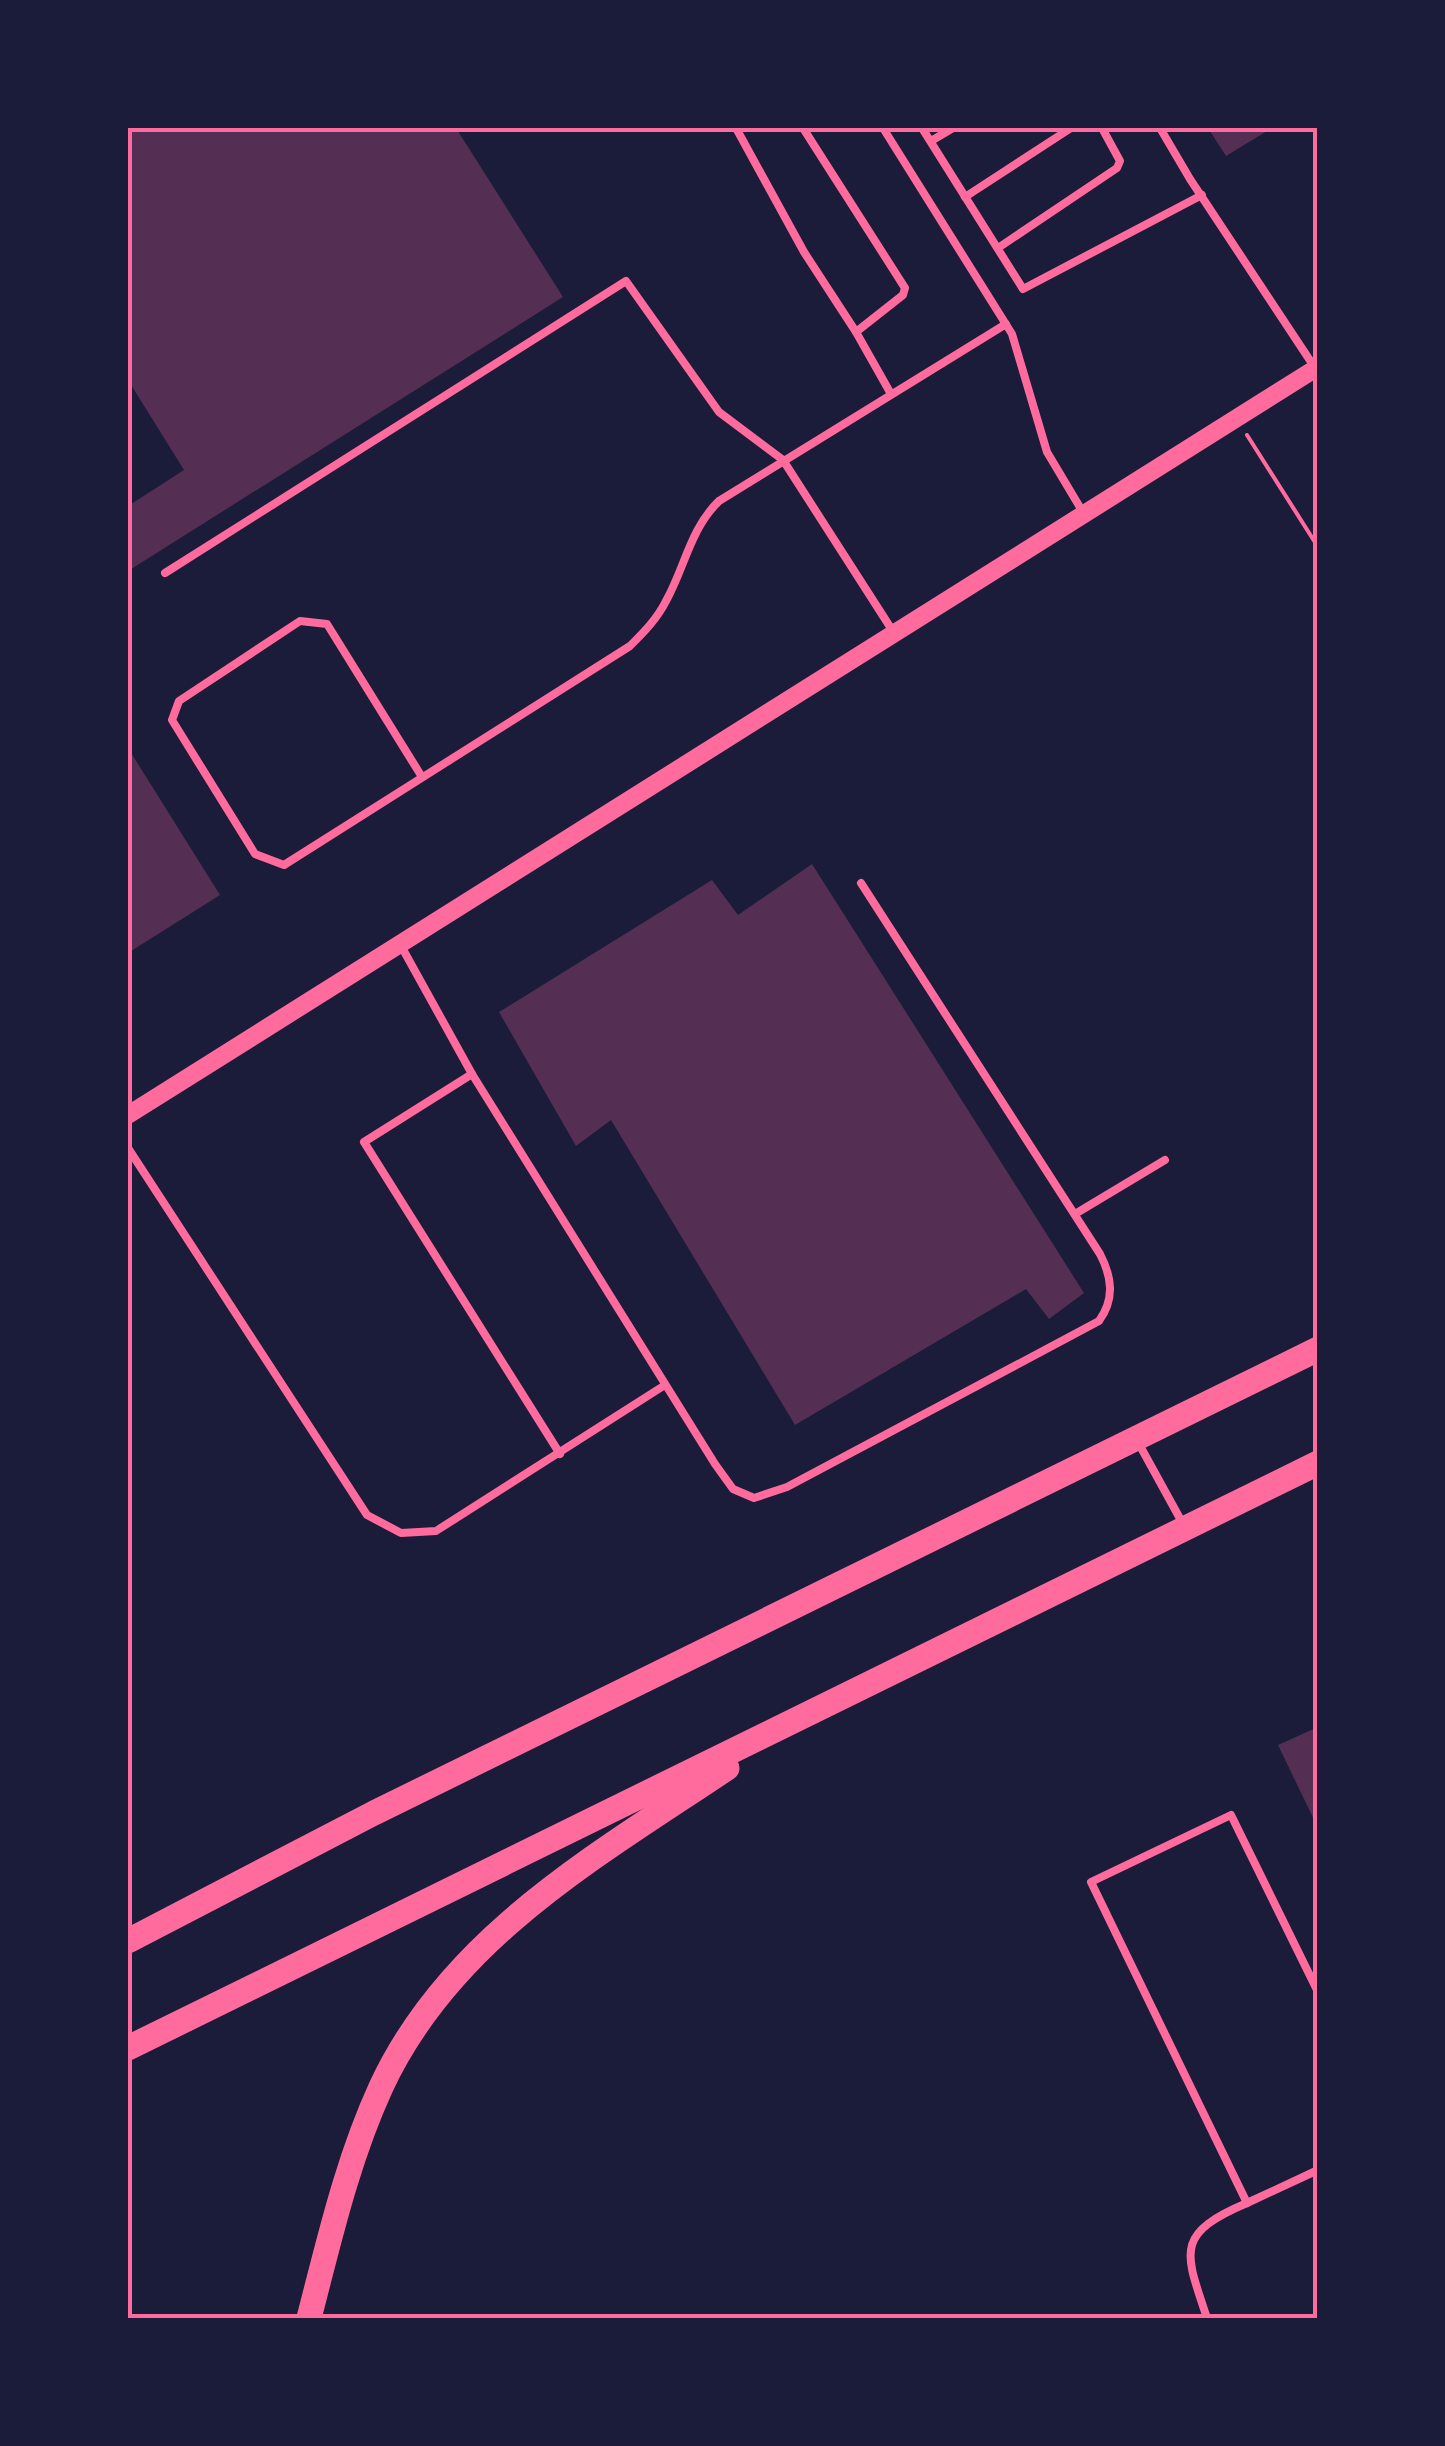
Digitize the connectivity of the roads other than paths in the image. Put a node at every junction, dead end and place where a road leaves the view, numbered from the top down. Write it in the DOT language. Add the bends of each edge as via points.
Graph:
graph roads {
  1 [pos="736,128"];
  2 [pos="803,128"];
  3 [pos="883,128"];
  4 [pos="922,128"];
  5 [pos="953,128"];
  6 [pos="1071,128"];
  7 [pos="1102,128"];
  8 [pos="1160,128"];
  9 [pos="931,142"];
  10 [pos="1202,194"];
  11 [pos="966,196"];
  12 [pos="998,248"];
  13 [pos="1006,324"];
  14 [pos="856,332"];
  15 [pos="1316,368"];
  16 [pos="891,394"];
  17 [pos="783,460"];
  18 [pos="1084,514"];
  19 [pos="165,572"];
  20 [pos="894,634"];
  21 [pos="422,777"];
  22 [pos="862,883"];
  23 [pos="400,944"];
  24 [pos="472,1074"];
  25 [pos="128,1116"];
  26 [pos="128,1148"];
  27 [pos="1165,1160"];
  28 [pos="1076,1214"];
  29 [pos="1318,1349"];
  30 [pos="665,1385"];
  31 [pos="1136,1438"];
  32 [pos="560,1454"];
  33 [pos="1318,1462"];
  34 [pos="1185,1528"];
  35 [pos="844,1696"];
  36 [pos="128,1942"];
  37 [pos="1318,1992"];
  38 [pos="128,2048"];
  39 [pos="1318,2170"];
  40 [pos="1247,2203"];
  41 [pos="316,2292"];
  42 [pos="308,2318"];
  43 [pos="320,2318"];
  44 [pos="1207,2318"];
  1 -- 14 [label="lane"];
  2 -- 14 [label="lane" via="905,288"];
  3 -- 13 [label="lane"];
  4 -- 9 [label="lane"];
  5 -- 9 [label="lane"];
  6 -- 11 [label="lane"];
  7 -- 12 [label="lane" via="1116,149 1117,168"];
  8 -- 10 [label="lane"];
  9 -- 11 [label="lane"];
  10 -- 12 [label="lane" via="1023,289"];
  10 -- 15 [label="lane"];
  11 -- 12 [label="lane"];
  13 -- 16 [label="lane"];
  13 -- 18 [label="lane" via="1047,452"];
  14 -- 16 [label="lane"];
  15 -- 18 [label="street"];
  16 -- 17 [label="lane"];
  17 -- 19 [label="lane" via="719,412 626,281"];
  17 -- 20 [label="lane"];
  17 -- 21 [label="lane" via="708,512 666,602 630,646"];
  18 -- 20 [label="street"];
  20 -- 23 [label="street"];
  21 -- 21 [label="lane" via="284,865 255,854 172,720 179,700 300,620 327,624"];
  22 -- 28 [label="lane"];
  23 -- 24 [label="lane"];
  23 -- 25 [label="street"];
  24 -- 30 [label="lane"];
  24 -- 32 [label="lane" via="364,1142"];
  26 -- 32 [label="lane" via="367,1515 401,1533 436,1531"];
  27 -- 28 [label="lane"];
  28 -- 30 [label="lane" via="1109,1271 1109,1307 1100,1321 786,1486 754,1498 733,1489"];
  29 -- 31 [label="highway"];
  30 -- 32 [label="lane"];
  31 -- 34 [label="lane"];
  31 -- 36 [label="highway" via="360,1820"];
  33 -- 34 [label="highway"];
  34 -- 35 [label="highway"];
  35 -- 38 [label="highway"];
  35 -- 41 [label="highway" via="560,1880 451,1980 398,2054 373,2105"];
  37 -- 40 [label="lane" via="1231,1814 1091,1882"];
  39 -- 40 [label="lane"];
  40 -- 44 [label="lane" via="1195,2235 1188,2260"];
  41 -- 42 [label="highway"];
  41 -- 43 [label="highway"];
}
